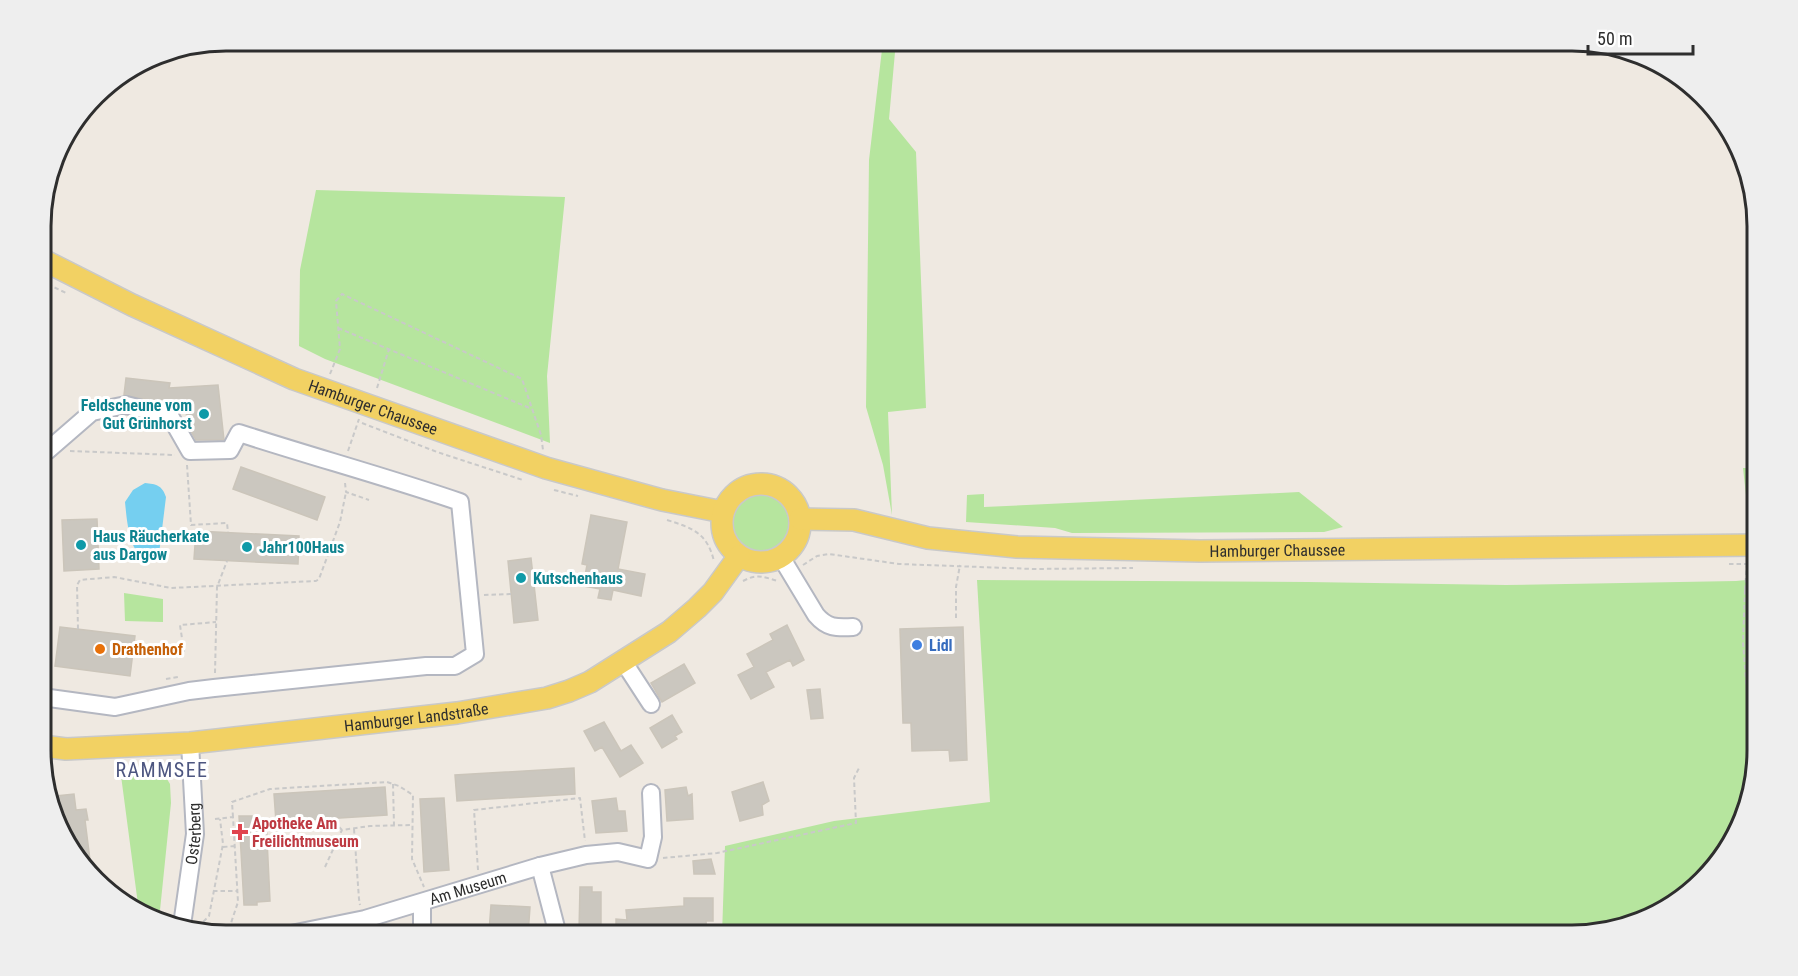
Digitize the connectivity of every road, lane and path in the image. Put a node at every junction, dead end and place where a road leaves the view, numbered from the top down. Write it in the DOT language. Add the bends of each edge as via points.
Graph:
graph roads {
  1 [pos="51,264"];
  2 [pos="338,328"];
  3 [pos="389,349"];
  4 [pos="322,389"];
  5 [pos="366,405"];
  6 [pos="532,409"];
  7 [pos="51,448"];
  8 [pos="51,451"];
  9 [pos="175,455"];
  10 [pos="187,456"];
  11 [pos="546,468"];
  12 [pos="346,492"];
  13 [pos="723,512"];
  14 [pos="800,519"];
  15 [pos="228,532"];
  16 [pos="1747,551"];
  17 [pos="1747,552"];
  18 [pos="739,556"];
  19 [pos="227,561"];
  20 [pos="1723,564"];
  21 [pos="786,565"];
  22 [pos="960,565"];
  23 [pos="1136,568"];
  24 [pos="1747,574"];
  25 [pos="217,587"];
  26 [pos="737,587"];
  27 [pos="1745,590"];
  28 [pos="511,594"];
  29 [pos="470,595"];
  30 [pos="956,618"];
  31 [pos="216,622"];
  32 [pos="853,627"];
  33 [pos="78,629"];
  34 [pos="184,652"];
  35 [pos="623,661"];
  36 [pos="166,679"];
  37 [pos="214,688"];
  38 [pos="189,691"];
  39 [pos="1747,693"];
  40 [pos="51,698"];
  41 [pos="651,704"];
  42 [pos="190,743"];
  43 [pos="51,747"];
  44 [pos="859,768"];
  45 [pos="393,784"];
  46 [pos="651,793"];
  47 [pos="233,817"];
  48 [pos="215,819"];
  49 [pos="220,819"];
  50 [pos="334,822"];
  51 [pos="394,825"];
  52 [pos="411,825"];
  53 [pos="354,829"];
  54 [pos="342,830"];
  55 [pos="235,846"];
  56 [pos="222,847"];
  57 [pos="586,855"];
  58 [pos="648,859"];
  59 [pos="540,866"];
  60 [pos="325,867"];
  61 [pos="482,884"];
  62 [pos="213,891"];
  63 [pos="237,891"];
  64 [pos="426,902"];
  65 [pos="183,919"];
  66 [pos="365,919"];
  67 [pos="201,923"];
  68 [pos="230,925"];
  69 [pos="354,925"];
  70 [pos="423,925"];
  71 [pos="555,925"];
  1 -- 4 [label="main road, Hamburger Chaussee" via="132,305"];
  2 -- 3 [label="path"];
  2 -- 4 [label="path" via="340,349"];
  2 -- 6 [label="path" via="336,302 342,294 522,380"];
  3 -- 5 [label="path" via="380,384"];
  3 -- 6 [label="path"];
  4 -- 5 [label="main road, Hamburger Chaussee"];
  5 -- 11 [label="main road, Hamburger Chaussee"];
  6 -- 11 [label="path"];
  7 -- 29 [label="street" via="92,412 126,405 170,416 190,451 230,450 239,433 460,502"];
  8 -- 9 [label="path"];
  10 -- 15 [label="path" via="191,525 228,523"];
  11 -- 13 [label="main road, Hamburger Chaussee" via="662,500"];
  12 -- 25 [label="path" via="340,522 319,579"];
  13 -- 14 [label="main road" via="738,491 764,484 788,495"];
  13 -- 18 [label="main road" via="724,537"];
  14 -- 16 [label="main road, Hamburger Chaussee" via="854,520 928,538 1017,547"];
  14 -- 21 [label="main road"];
  17 -- 20 [label="path"];
  18 -- 21 [label="main road" via="749,561"];
  18 -- 35 [label="main road, Hamburger Landstraße" via="692,614"];
  19 -- 25 [label="path"];
  21 -- 22 [label="path" via="829,554 899,564"];
  21 -- 26 [label="path" via="778,581 753,576"];
  21 -- 32 [label="street" via="823,623"];
  22 -- 23 [label="path"];
  22 -- 30 [label="path"];
  24 -- 27 [label="path"];
  25 -- 31 [label="path"];
  25 -- 33 [label="path" via="171,588 114,577 80,580"];
  27 -- 39 [label="path" via="1743,642"];
  28 -- 29 [label="path"];
  29 -- 37 [label="street" via="475,654 455,666"];
  31 -- 34 [label="path" via="180,625"];
  31 -- 37 [label="path"];
  35 -- 41 [label="street"];
  35 -- 42 [label="main road, Hamburger Landstraße" via="590,682 547,698 457,713"];
  36 -- 38 [label="path" via="177,676"];
  37 -- 38 [label="street"];
  38 -- 40 [label="street" via="115,707"];
  42 -- 43 [label="main road, Hamburger Landstraße"];
  42 -- 65 [label="street, Osterberg" via="195,834"];
  44 -- 58 [label="path" via="854,778 856,823 717,853"];
  45 -- 47 [label="path" via="270,789 232,802"];
  45 -- 51 [label="path"];
  45 -- 52 [label="path" via="413,795"];
  46 -- 58 [label="street" via="653,837"];
  47 -- 49 [label="path"];
  47 -- 55 [label="path"];
  48 -- 49 [label="path"];
  49 -- 56 [label="path"];
  50 -- 54 [label="path"];
  51 -- 52 [label="path"];
  51 -- 53 [label="path"];
  52 -- 64 [label="path" via="412,859"];
  53 -- 54 [label="path"];
  53 -- 66 [label="path" via="359,899"];
  54 -- 60 [label="path"];
  55 -- 56 [label="path"];
  55 -- 63 [label="path"];
  56 -- 62 [label="path"];
  57 -- 58 [label="street, Am Museum" via="618,852"];
  57 -- 59 [label="street, Am Museum"];
  57 -- 61 [label="path" via="580,798 474,810 476,866"];
  59 -- 61 [label="street, Am Museum"];
  59 -- 71 [label="street"];
  61 -- 64 [label="street, Am Museum"];
  62 -- 63 [label="path"];
  62 -- 67 [label="path" via="209,916"];
  63 -- 68 [label="path" via="238,902"];
  64 -- 66 [label="street, Am Museum"];
  64 -- 70 [label="street"];
  66 -- 69 [label="street, Am Museum"];
}
